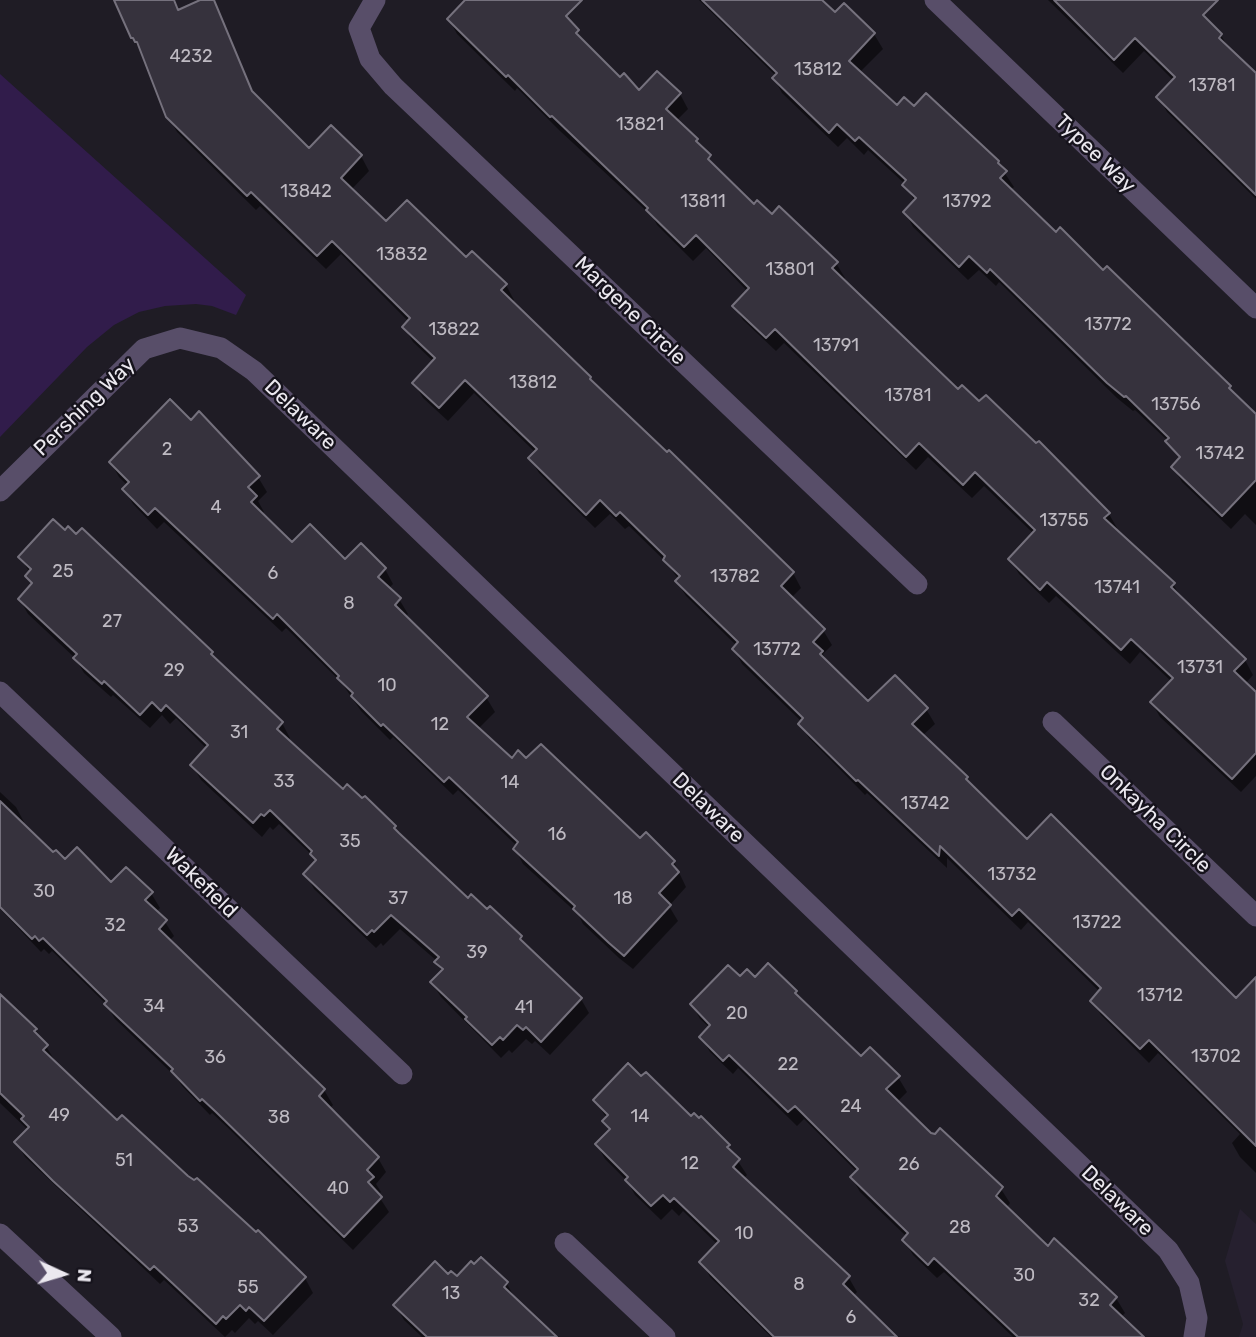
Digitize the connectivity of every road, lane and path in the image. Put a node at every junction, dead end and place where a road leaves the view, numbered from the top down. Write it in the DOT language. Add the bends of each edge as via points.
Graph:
graph roads {
  1 [pos="375,0"];
  2 [pos="935,0"];
  3 [pos="1256,308"];
  4 [pos="180,338"];
  5 [pos="0,491"];
  6 [pos="917,584"];
  7 [pos="0,692"];
  8 [pos="1053,722"];
  9 [pos="1256,916"];
  10 [pos="402,1074"];
  11 [pos="0,1234"];
  12 [pos="565,1242"];
  13 [pos="1196,1328"];
  14 [pos="111,1337"];
  15 [pos="665,1337"];
  1 -- 6 [label="street, Margene Circle" via="359,28 370,59 393,86"];
  2 -- 3 [label="street, Typee Way"];
  4 -- 5 [label="street, Pershing Way" via="144,349"];
  4 -- 13 [label="street, Delaware" via="221,348 254,371 1168,1250 1189,1283"];
  7 -- 10 [label="street, Wakefield"];
  8 -- 9 [label="street, Onkayha Circle"];
  11 -- 14 [label="street"];
  12 -- 15 [label="street"];
}
